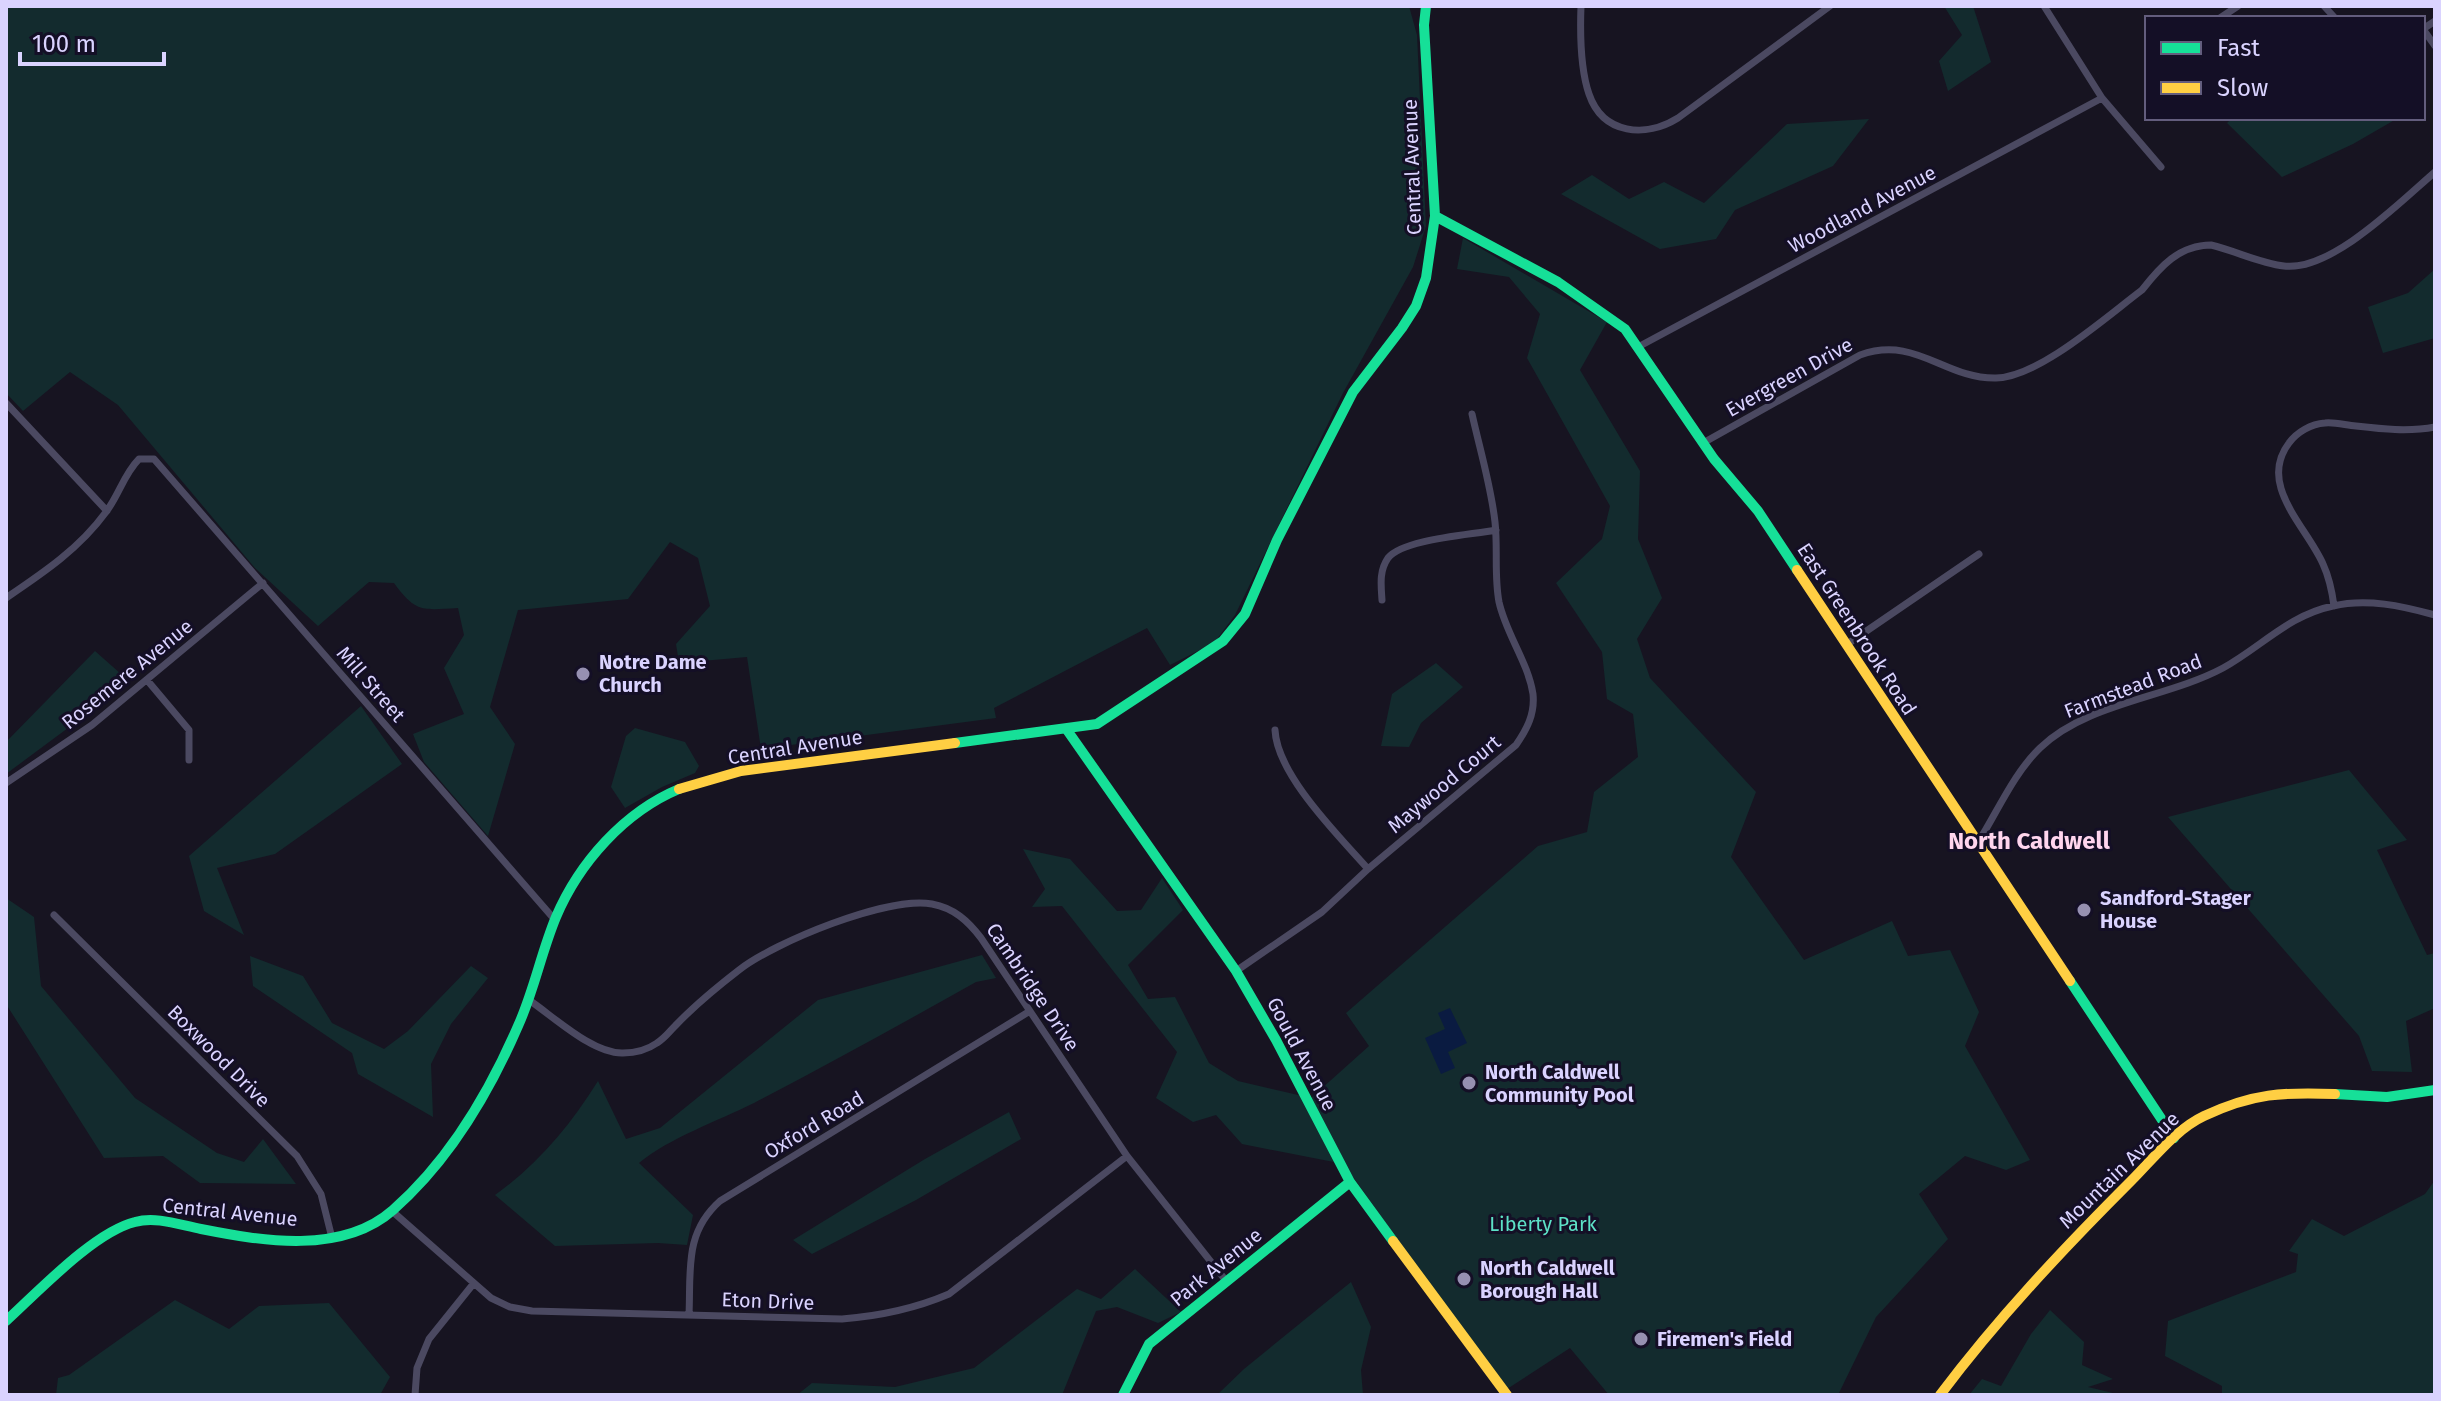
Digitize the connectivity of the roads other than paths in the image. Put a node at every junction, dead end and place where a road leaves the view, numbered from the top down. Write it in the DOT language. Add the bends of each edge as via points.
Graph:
graph roads {
  1 [pos="1417,6"];
  2 [pos="1426,6"];
  3 [pos="1581,6"];
  4 [pos="1830,6"];
  5 [pos="2044,6"];
  6 [pos="1424,25"];
  7 [pos="2102,98"];
  8 [pos="2161,167"];
  9 [pos="2435,172"];
  10 [pos="1435,216"];
  11 [pos="1638,347"];
  12 [pos="6,403"];
  13 [pos="1472,414"];
  14 [pos="2435,427"];
  15 [pos="1703,443"];
  16 [pos="107,511"];
  17 [pos="1496,530"];
  18 [pos="1979,554"];
  19 [pos="263,583"];
  20 [pos="6,598"];
  21 [pos="1382,600"];
  22 [pos="2334,606"];
  23 [pos="2435,615"];
  24 [pos="1846,645"];
  25 [pos="147,680"];
  26 [pos="1067,730"];
  27 [pos="1275,730"];
  28 [pos="189,760"];
  29 [pos="6,783"];
  30 [pos="1977,844"];
  31 [pos="1368,869"];
  32 [pos="54,915"];
  33 [pos="555,920"];
  34 [pos="1236,971"];
  35 [pos="529,1000"];
  36 [pos="1030,1011"];
  37 [pos="2435,1090"];
  38 [pos="2174,1138"];
  39 [pos="1127,1156"];
  40 [pos="1350,1182"];
  41 [pos="392,1211"];
  42 [pos="332,1238"];
  43 [pos="1227,1282"];
  44 [pos="474,1283"];
  45 [pos="689,1315"];
  46 [pos="6,1321"];
  47 [pos="415,1395"];
  48 [pos="1123,1395"];
  49 [pos="1507,1395"];
  50 [pos="1940,1395"];
  1 -- 6 [label="street"];
  2 -- 6 [label="street"];
  3 -- 4 [label="street" via="1590,98 1615,124 1641,132 1678,118"];
  5 -- 7 [label="street"];
  6 -- 10 [label="street, Central Avenue"];
  7 -- 8 [label="street"];
  7 -- 11 [label="street, Woodland Avenue"];
  9 -- 15 [label="street, Evergreen Drive" via="2341,250 2300,266 2211,245 2180,252 2142,290 2028,371 1979,376 1905,351 1876,349"];
  10 -- 11 [label="street, East Greenbrook Road" via="1606,312"];
  10 -- 26 [label="street, Central Avenue" via="1430,262 1416,306 1353,392 1240,621 1209,653 1114,714"];
  11 -- 15 [label="street, East Greenbrook Road"];
  12 -- 16 [label="street"];
  13 -- 17 [label="street, Maywood Court"];
  14 -- 22 [label="street" via="2325,423 2304,429 2288,444 2279,464 2280,491 2323,563"];
  15 -- 24 [label="street, East Greenbrook Road" via="1758,511"];
  16 -- 19 [label="street, Mill Street" via="130,468 139,459 154,459"];
  16 -- 20 [label="street" via="72,551"];
  17 -- 21 [label="street" via="1411,545 1390,555 1383,568"];
  17 -- 31 [label="street, Maywood Court" via="1499,602 1533,696 1528,728 1516,745"];
  18 -- 24 [label="street"];
  19 -- 25 [label="street, Rosemere Avenue"];
  19 -- 33 [label="street, Mill Street"];
  22 -- 23 [label="street, Farmstead Road" via="2385,604"];
  22 -- 30 [label="street, Farmstead Road" via="2297,618 2197,680 2058,734 2023,766"];
  24 -- 30 [label="street, East Greenbrook Road"];
  25 -- 28 [label="street" via="189,730"];
  25 -- 29 [label="street, Rosemere Avenue"];
  26 -- 33 [label="street, Central Avenue" via="756,769 699,782 666,796 607,840"];
  26 -- 34 [label="street, Gould Avenue"];
  27 -- 31 [label="street" via="1279,752 1309,802"];
  30 -- 38 [label="street, East Greenbrook Road"];
  31 -- 34 [label="street, Maywood Court" via="1322,912"];
  32 -- 42 [label="street, Boxwood Drive" via="297,1156 321,1194"];
  33 -- 35 [label="street, Central Avenue"];
  34 -- 40 [label="street, Gould Avenue"];
  35 -- 36 [label="street, Cambridge Drive" via="591,1044 615,1053 634,1052 658,1043 740,969 772,950 851,917 923,903 952,910 970,924"];
  35 -- 41 [label="street, Central Avenue" via="453,1142"];
  36 -- 39 [label="street, Cambridge Drive"];
  36 -- 45 [label="street, Oxford Road" via="712,1208 695,1234"];
  37 -- 38 [label="street, Mountain Avenue" via="2387,1097 2265,1095 2216,1110"];
  38 -- 50 [label="street, Mountain Avenue" via="2033,1281"];
  39 -- 43 [label="street, Cambridge Drive"];
  39 -- 45 [label="street, Eton Drive" via="949,1294 920,1307 842,1319"];
  40 -- 43 [label="street, Park Avenue"];
  40 -- 49 [label="street, Gould Avenue"];
  41 -- 42 [label="street, Central Avenue" via="356,1233"];
  41 -- 44 [label="street, Eton Drive"];
  42 -- 46 [label="street, Central Avenue" via="255,1236 135,1221 111,1232"];
  43 -- 48 [label="street, Park Avenue" via="1149,1344"];
  44 -- 45 [label="street, Eton Drive" via="491,1298 532,1311"];
  44 -- 47 [label="street" via="429,1339 417,1368"];
}
